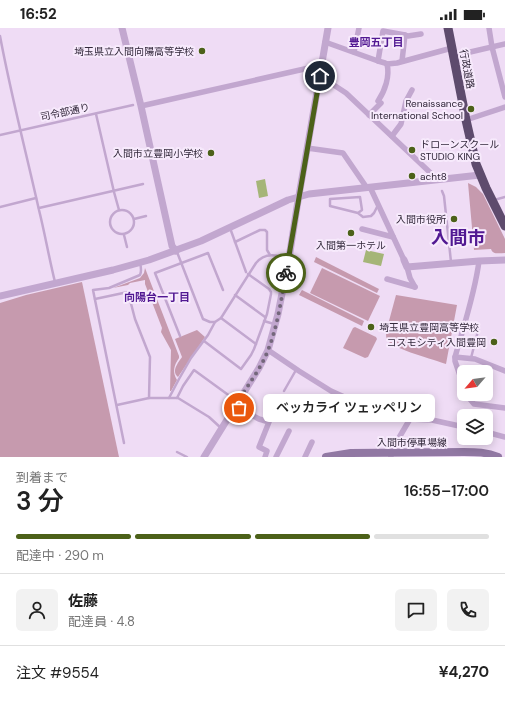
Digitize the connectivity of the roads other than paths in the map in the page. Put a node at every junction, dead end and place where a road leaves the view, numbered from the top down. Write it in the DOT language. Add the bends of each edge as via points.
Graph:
graph roads {
  1 [pos="122,28"];
  2 [pos="328,28"];
  3 [pos="359,28"];
  4 [pos="448,28"];
  5 [pos="489,28"];
  6 [pos="382,29"];
  7 [pos="421,34"];
  8 [pos="405,35"];
  9 [pos="0,36"];
  10 [pos="325,42"];
  11 [pos="505,44"];
  12 [pos="492,47"];
  13 [pos="354,52"];
  14 [pos="453,52"];
  15 [pos="378,61"];
  16 [pos="402,61"];
  17 [pos="387,64"];
  18 [pos="322,65"];
  19 [pos="320,76"];
  20 [pos="412,90"];
  21 [pos="505,97"];
  22 [pos="133,105"];
  23 [pos="141,106"];
  24 [pos="505,107"];
  25 [pos="96,114"];
  26 [pos="369,115"];
  27 [pos="466,120"];
  28 [pos="20,130"];
  29 [pos="0,135"];
  30 [pos="392,136"];
  31 [pos="307,148"];
  32 [pos="480,175"];
  33 [pos="438,180"];
  34 [pos="143,184"];
  35 [pos="368,188"];
  36 [pos="442,191"];
  37 [pos="114,192"];
  38 [pos="298,197"];
  39 [pos="505,197"];
  40 [pos="36,198"];
  41 [pos="492,201"];
  42 [pos="378,205"];
  43 [pos="0,207"];
  44 [pos="39,208"];
  45 [pos="120,210"];
  46 [pos="358,213"];
  47 [pos="146,216"];
  48 [pos="134,219"];
  49 [pos="505,226"];
  50 [pos="230,228"];
  51 [pos="362,229"];
  52 [pos="124,235"];
  53 [pos="393,237"];
  54 [pos="235,242"];
  55 [pos="127,247"];
  56 [pos="176,251"];
  57 [pos="270,255"];
  58 [pos="289,258"];
  59 [pos="505,260"];
  60 [pos="479,261"];
  61 [pos="140,263"];
  62 [pos="451,263"];
  63 [pos="181,264"];
  64 [pos="406,264"];
  65 [pos="247,273"];
  66 [pos="387,279"];
  67 [pos="55,284"];
  68 [pos="223,290"];
  69 [pos="235,295"];
  70 [pos="0,296"];
  71 [pos="94,299"];
  72 [pos="221,318"];
  73 [pos="264,319"];
  74 [pos="215,322"];
  75 [pos="276,325"];
  76 [pos="479,327"];
  77 [pos="180,336"];
  78 [pos="204,341"];
  79 [pos="256,344"];
  80 [pos="268,350"];
  81 [pos="455,356"];
  82 [pos="471,359"];
  83 [pos="457,367"];
  84 [pos="297,369"];
  85 [pos="505,371"];
  86 [pos="284,391"];
  87 [pos="149,398"];
  88 [pos="169,398"];
  89 [pos="177,398"];
  90 [pos="471,401"];
  91 [pos="236,404"];
  92 [pos="117,405"];
  93 [pos="505,408"];
  94 [pos="410,419"];
  95 [pos="457,425"];
  96 [pos="221,428"];
  97 [pos="289,430"];
  98 [pos="493,433"];
  99 [pos="505,436"];
  100 [pos="312,442"];
  101 [pos="124,443"];
  102 [pos="177,452"];
  103 [pos="390,455"];
  104 [pos="187,457"];
  105 [pos="204,457"];
  106 [pos="265,457"];
  107 [pos="276,457"];
  108 [pos="305,457"];
  109 [pos="327,457"];
  110 [pos="498,457"];
  1 -- 23 [label="street"];
  2 -- 10 [label="street"];
  3 -- 13 [label="street"];
  4 -- 14 [label="highway, 行政道路"];
  5 -- 12 [label="street"];
  6 -- 8 [label="street"];
  6 -- 15 [label="street"];
  7 -- 8 [label="street"];
  8 -- 16 [label="street"];
  9 -- 28 [label="lane"];
  10 -- 13 [label="street"];
  10 -- 18 [label="street"];
  11 -- 12 [label="street"];
  12 -- 14 [label="street"];
  12 -- 21 [label="street"];
  13 -- 15 [label="street"];
  14 -- 16 [label="street"];
  14 -- 27 [label="highway, 行政道路"];
  15 -- 17 [label="street"];
  16 -- 17 [label="street"];
  17 -- 26 [label="street" via="386,84 378,100 381,103"];
  18 -- 19 [label="street"];
  18 -- 23 [label="street"];
  19 -- 26 [label="street" via="346,93"];
  19 -- 31 [label="street"];
  20 -- 30 [label="street" via="400,124"];
  22 -- 25 [label="lane, 司令部通り"];
  23 -- 56 [label="street" via="172,246"];
  24 -- 27 [label="street"];
  25 -- 28 [label="lane, 司令部通り"];
  25 -- 37 [label="lane"];
  26 -- 30 [label="street"];
  27 -- 32 [label="highway, 行政道路"];
  28 -- 29 [label="lane, 司令部通り"];
  28 -- 40 [label="lane"];
  30 -- 33 [label="street"];
  31 -- 35 [label="street" via="344,153"];
  31 -- 38 [label="street"];
  32 -- 33 [label="street"];
  32 -- 41 [label="highway, 行政道路"];
  33 -- 35 [label="street"];
  34 -- 37 [label="lane"];
  35 -- 38 [label="street"];
  35 -- 42 [label="street"];
  36 -- 62 [label="lane"];
  37 -- 44 [label="lane"];
  37 -- 45 [label="lane"];
  38 -- 50 [label="street"];
  38 -- 58 [label="street"];
  39 -- 41 [label="lane"];
  40 -- 43 [label="lane"];
  40 -- 44 [label="lane"];
  41 -- 49 [label="highway, 行政道路"];
  42 -- 46 [label="lane" via="371,216 363,217"];
  42 -- 53 [label="street"];
  44 -- 67 [label="lane"];
  45 -- 48 [label="lane" via="130,213"];
  45 -- 52 [label="lane" via="112,214 110,226 116,233"];
  46 -- 46 [label="lane" via="330,206 330,199 360,197 362,210"];
  47 -- 48 [label="lane"];
  48 -- 52 [label="lane" via="134,227"];
  50 -- 54 [label="lane"];
  50 -- 56 [label="street"];
  51 -- 53 [label="street"];
  52 -- 55 [label="lane"];
  53 -- 64 [label="street"];
  54 -- 57 [label="lane" via="265,230"];
  54 -- 65 [label="lane"];
  56 -- 61 [label="street"];
  56 -- 63 [label="lane"];
  57 -- 58 [label="lane"];
  57 -- 65 [label="lane" via="258,259"];
  58 -- 75 [label="street"];
  59 -- 60 [label="street"];
  60 -- 62 [label="street"];
  60 -- 81 [label="street" via="477,279"];
  61 -- 67 [label="street"];
  61 -- 71 [label="lane" via="140,275 109,288 93,290"];
  62 -- 64 [label="street"];
  63 -- 68 [label="lane" via="208,253"];
  63 -- 74 [label="lane" via="203,318"];
  63 -- 77 [label="lane" via="155,273"];
  64 -- 66 [label="street" via="415,287"];
  65 -- 69 [label="lane"];
  65 -- 73 [label="lane" via="271,292"];
  67 -- 70 [label="street"];
  69 -- 72 [label="lane"];
  69 -- 73 [label="lane"];
  71 -- 87 [label="lane" via="128,292 134,319 150,357"];
  71 -- 92 [label="lane"];
  72 -- 74 [label="lane"];
  72 -- 79 [label="lane"];
  73 -- 75 [label="lane"];
  73 -- 79 [label="lane"];
  74 -- 78 [label="lane"];
  75 -- 80 [label="street"];
  76 -- 82 [label="lane"];
  78 -- 79 [label="lane" via="241,368"];
  78 -- 88 [label="lane" via="188,363"];
  80 -- 84 [label="street"];
  80 -- 91 [label="street"];
  81 -- 82 [label="street"];
  81 -- 83 [label="street"];
  82 -- 85 [label="street"];
  84 -- 86 [label="lane"];
  84 -- 94 [label="street" via="331,391 351,400"];
  87 -- 88 [label="lane"];
  87 -- 92 [label="lane"];
  88 -- 89 [label="lane"];
  89 -- 91 [label="lane" via="194,370"];
  89 -- 96 [label="lane" via="209,417"];
  90 -- 93 [label="street" via="474,404"];
  91 -- 96 [label="street"];
  91 -- 106 [label="street" via="259,420 268,422 259,447 267,451"];
  92 -- 101 [label="lane"];
  94 -- 95 [label="street" via="432,420"];
  94 -- 103 [label="street"];
  96 -- 105 [label="street"];
  97 -- 107 [label="street"];
  98 -- 99 [label="street"];
  100 -- 108 [label="street"];
  102 -- 104 [label="lane"];
  103 -- 109 [label="main road, 入間市停車場線" via="351,453"];
  103 -- 110 [label="main road, 入間市停車場線" via="482,452"];
}
